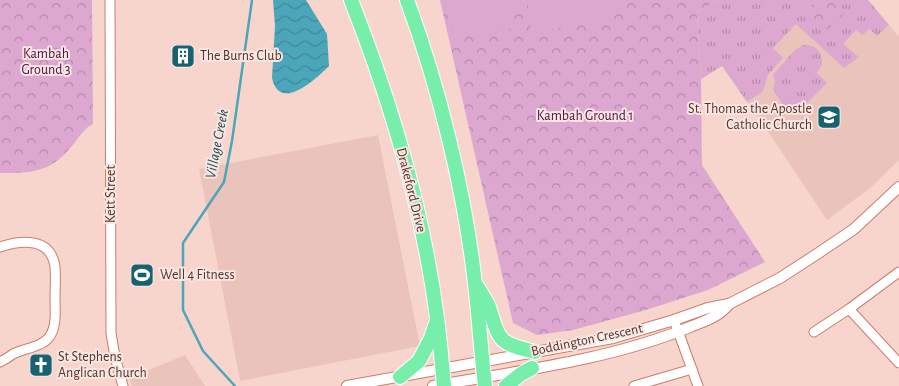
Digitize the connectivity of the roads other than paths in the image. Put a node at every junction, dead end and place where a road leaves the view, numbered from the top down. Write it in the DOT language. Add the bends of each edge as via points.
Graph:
graph roads {
  1 [pos="110,0"];
  2 [pos="351,0"];
  3 [pos="407,0"];
  4 [pos="899,188"];
  5 [pos="0,247"];
  6 [pos="899,272"];
  7 [pos="899,278"];
  8 [pos="885,283"];
  9 [pos="475,284"];
  10 [pos="729,304"];
  11 [pos="849,310"];
  12 [pos="437,318"];
  13 [pos="674,320"];
  14 [pos="679,332"];
  15 [pos="814,332"];
  16 [pos="535,352"];
  17 [pos="482,361"];
  18 [pos="0,362"];
  19 [pos="899,363"];
  20 [pos="532,368"];
  21 [pos="442,369"];
  22 [pos="692,369"];
  23 [pos="400,376"];
  24 [pos="484,382"];
  25 [pos="440,385"];
  26 [pos="123,386"];
  27 [pos="347,386"];
  28 [pos="506,386"];
  29 [pos="634,386"];
  30 [pos="698,386"];
  1 -- 26 [label="street, Kett Street" via="112,333"];
  2 -- 12 [label="highway, Drakeford Drive" via="404,158"];
  3 -- 9 [label="highway" via="433,81 458,185"];
  4 -- 10 [label="street, Boddington Crescent" via="854,229 780,278"];
  5 -- 18 [label="street" via="38,243 51,254 55,267 52,334 43,343"];
  6 -- 8 [label="street"];
  7 -- 8 [label="street"];
  8 -- 11 [label="street"];
  9 -- 16 [label="highway" via="488,305 500,338"];
  9 -- 17 [label="highway"];
  10 -- 13 [label="street, Boddington Crescent"];
  10 -- 14 [label="street, Boddington Crescent" via="714,317"];
  11 -- 15 [label="street"];
  11 -- 19 [label="street"];
  12 -- 21 [label="highway, Drakeford Drive"];
  12 -- 23 [label="highway" via="419,361"];
  13 -- 14 [label="street"];
  13 -- 16 [label="street, Boddington Crescent" via="613,338"];
  14 -- 20 [label="street, Boddington Crescent" via="613,351"];
  14 -- 22 [label="street"];
  16 -- 17 [label="street, Boddington Crescent"];
  17 -- 21 [label="street, Boddington Crescent"];
  17 -- 24 [label="highway"];
  20 -- 24 [label="street, Boddington Crescent"];
  20 -- 28 [label="highway"];
  21 -- 23 [label="street, Boddington Crescent"];
  21 -- 25 [label="highway, Drakeford Drive"];
  22 -- 29 [label="street"];
  22 -- 30 [label="street"];
  23 -- 27 [label="street, Boddington Crescent"];
  24 -- 25 [label="street, Boddington Crescent"];
}
